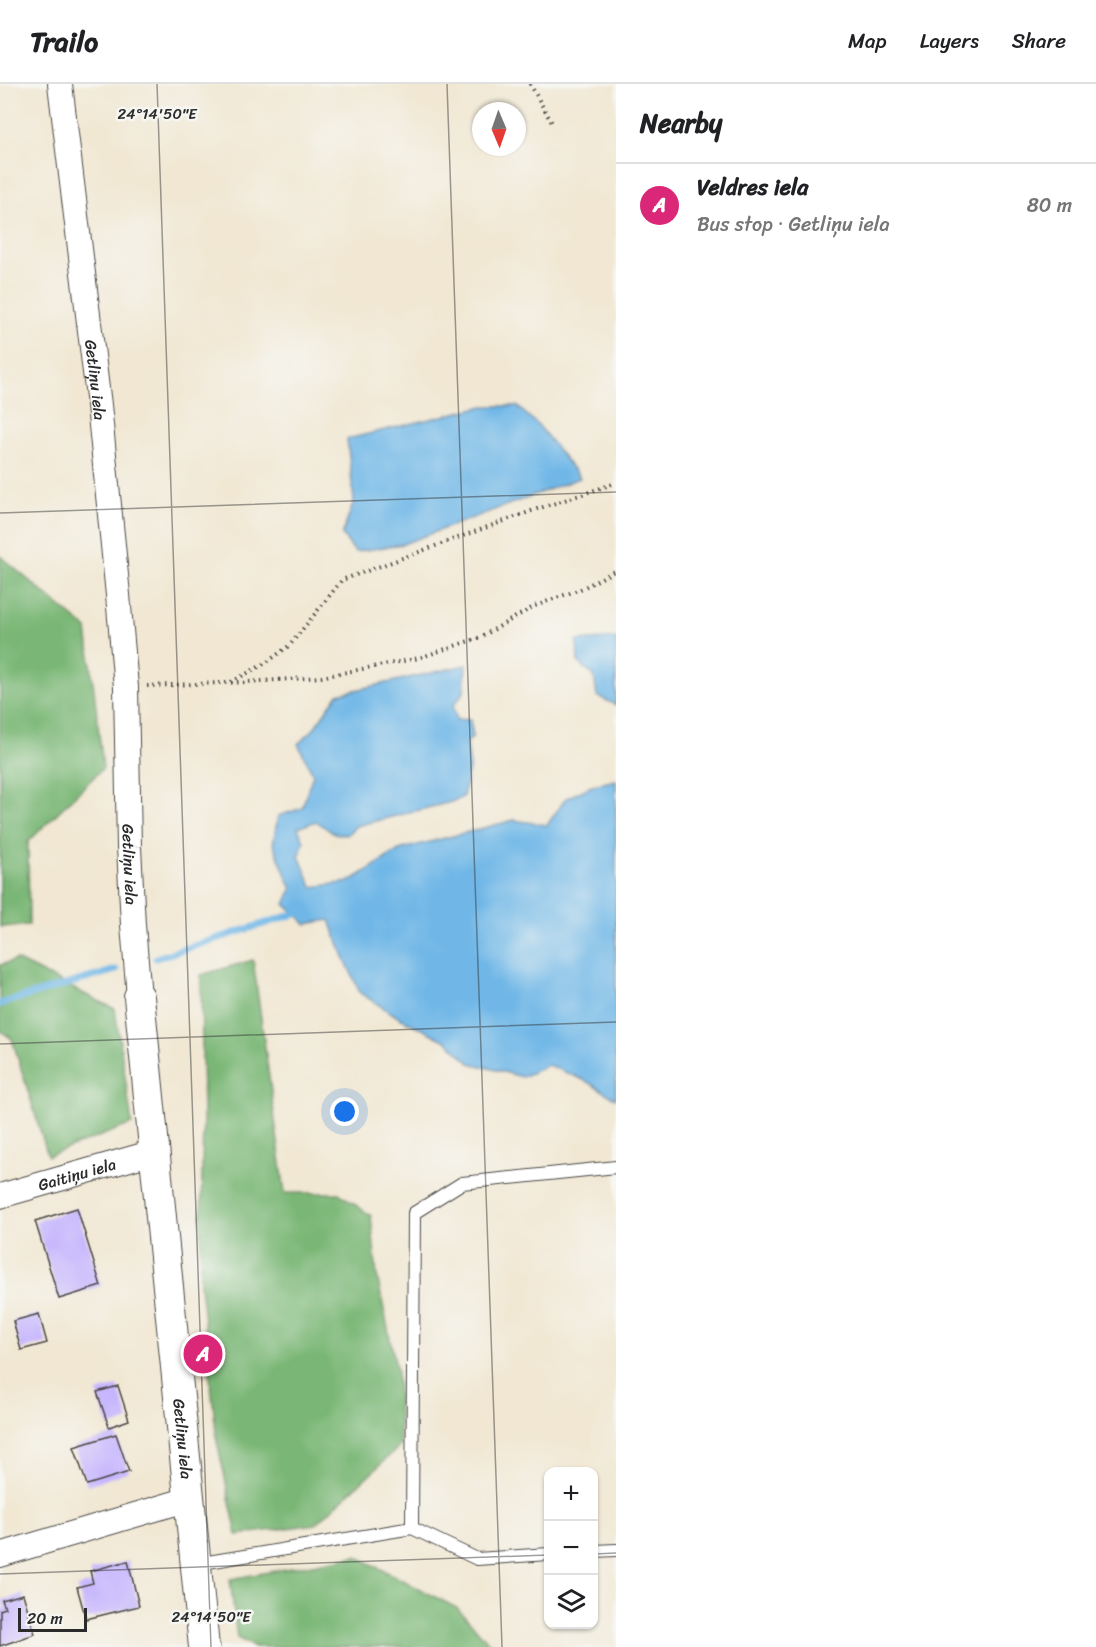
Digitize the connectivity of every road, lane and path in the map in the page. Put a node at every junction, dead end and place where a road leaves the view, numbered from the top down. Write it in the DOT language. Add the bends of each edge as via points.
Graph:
graph roads {
  1 [pos="60,84"];
  2 [pos="530,84"];
  3 [pos="552,123"];
  4 [pos="616,483"];
  5 [pos="616,570"];
  6 [pos="230,682"];
  7 [pos="126,687"];
  8 [pos="139,997"];
  9 [pos="154,1152"];
  10 [pos="616,1167"];
  11 [pos="0,1196"];
  12 [pos="189,1499"];
  13 [pos="412,1528"];
  14 [pos="616,1550"];
  15 [pos="598,1551"];
  16 [pos="544,1554"];
  17 [pos="0,1555"];
  18 [pos="196,1564"];
  19 [pos="204,1647"];
  1 -- 7 [label="street, Getliņu iela" via="99,405"];
  2 -- 3 [label="path"];
  4 -- 6 [label="path" via="342,580 290,645"];
  5 -- 6 [label="path" via="584,588 535,606 481,638 419,658 321,677"];
  6 -- 7 [label="path"];
  7 -- 8 [label="street, Getliņu iela" via="130,858"];
  8 -- 9 [label="street, Getliņu iela"];
  9 -- 11 [label="street, Gaitiņu iela"];
  9 -- 12 [label="street, Getliņu iela"];
  10 -- 13 [label="lane" via="462,1183 414,1213"];
  12 -- 17 [label="street"];
  12 -- 18 [label="street, Getliņu iela"];
  13 -- 16 [label="lane" via="477,1559"];
  13 -- 18 [label="lane"];
  14 -- 15 [label="lane"];
  18 -- 19 [label="street, Getliņu iela"];
}
